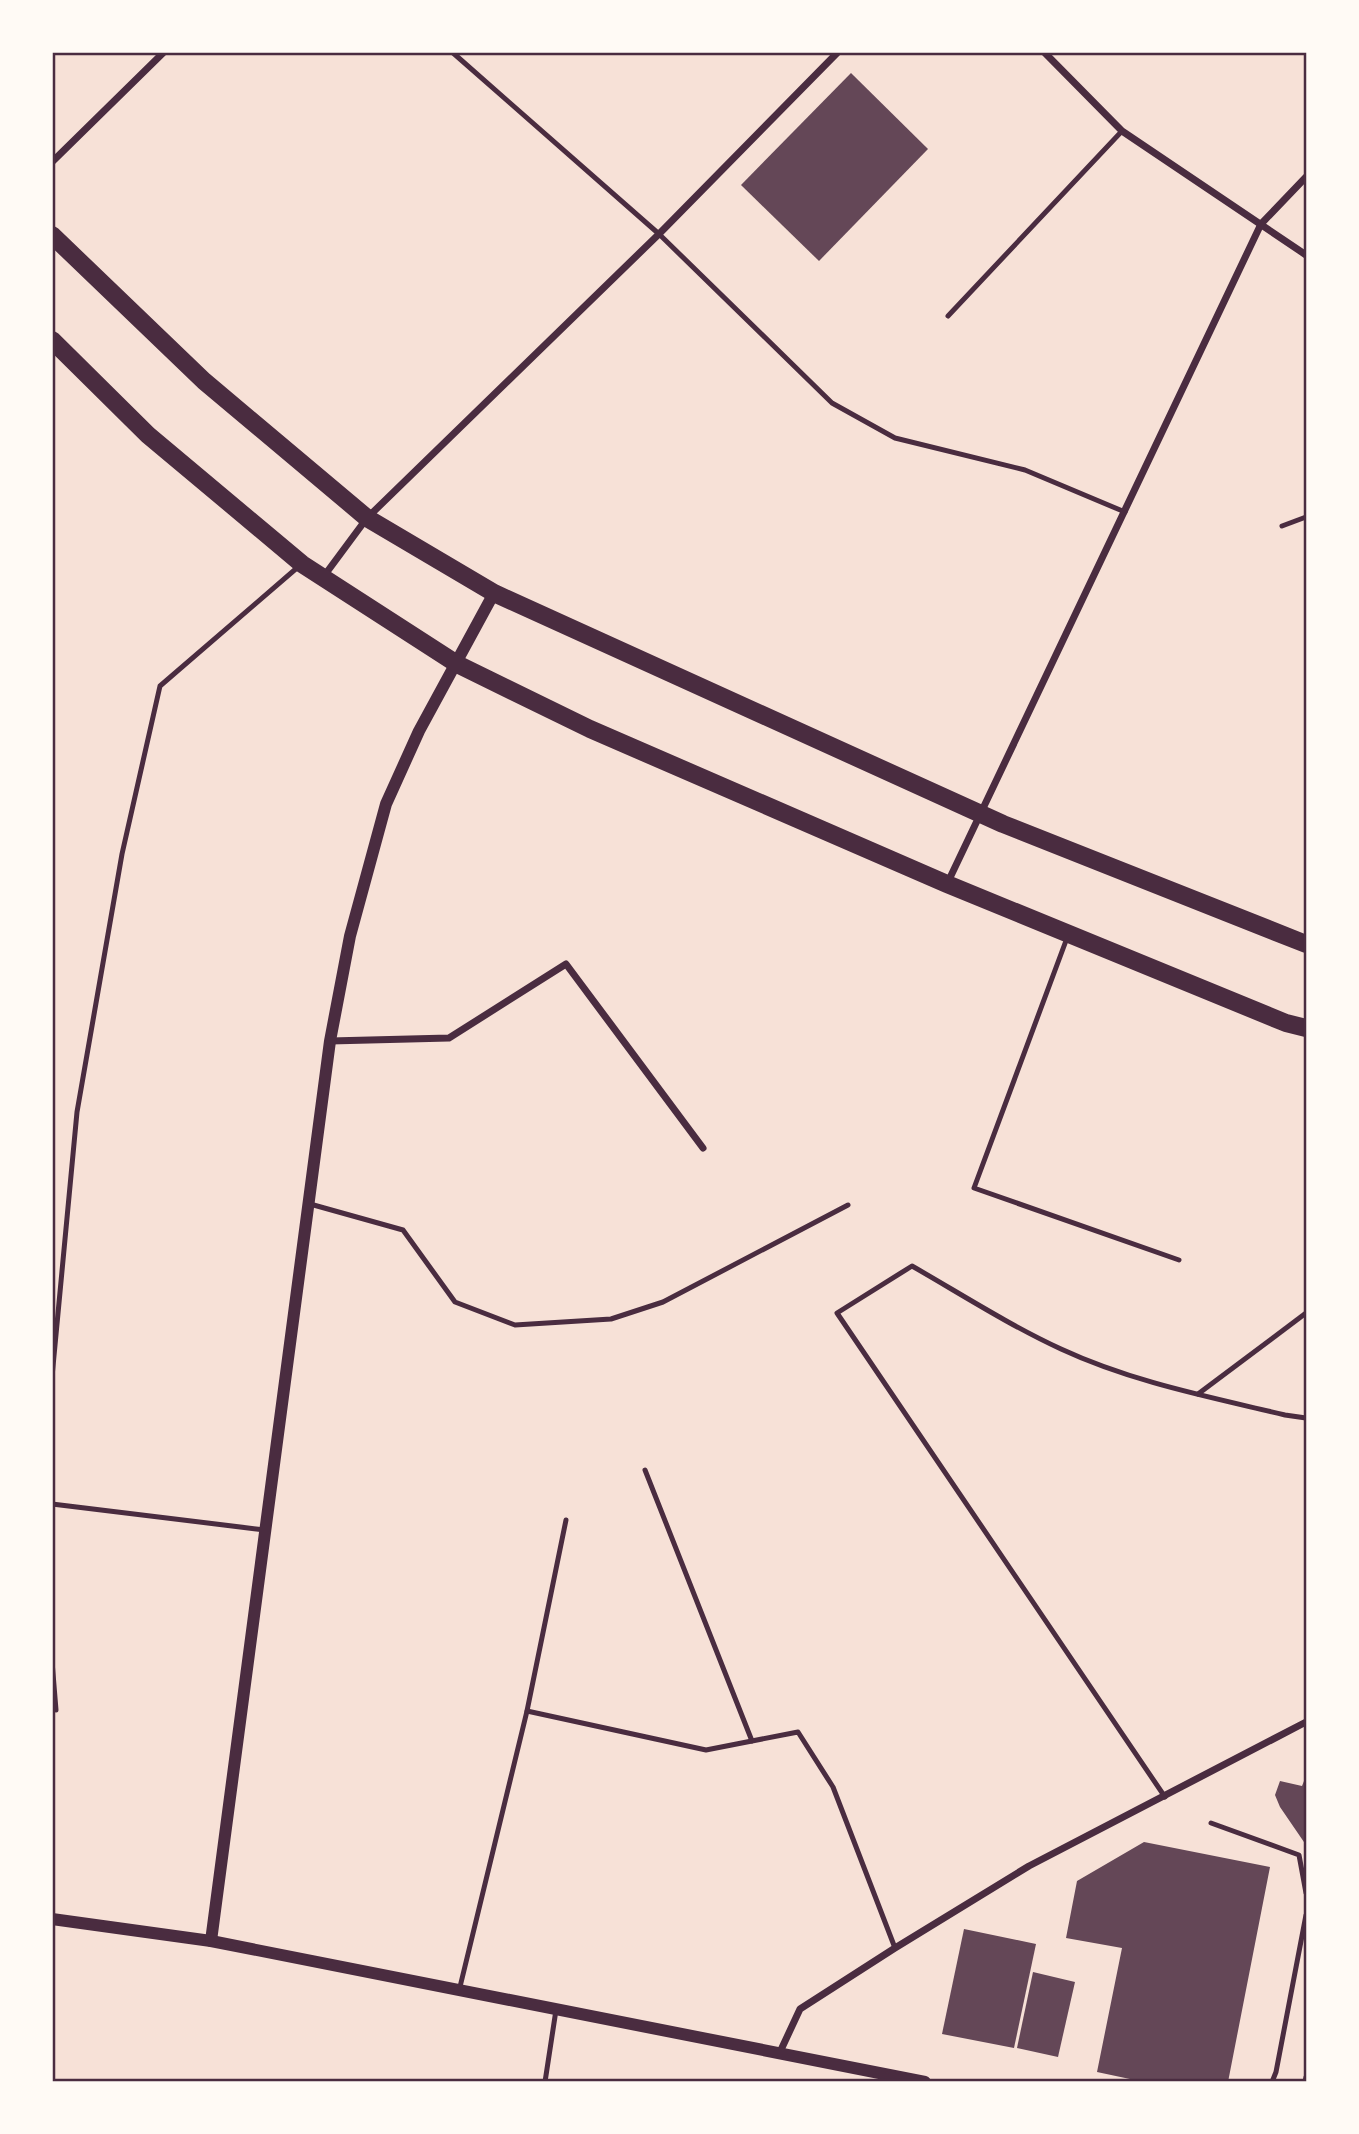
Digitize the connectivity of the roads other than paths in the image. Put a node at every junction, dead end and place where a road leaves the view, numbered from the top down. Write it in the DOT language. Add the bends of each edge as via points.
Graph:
graph roads {
  1 [pos="164,52"];
  2 [pos="452,52"];
  3 [pos="838,52"];
  4 [pos="1044,52"];
  5 [pos="1122,131"];
  6 [pos="52,162"];
  7 [pos="1307,177"];
  8 [pos="1261,224"];
  9 [pos="659,234"];
  10 [pos="52,235"];
  11 [pos="1307,255"];
  12 [pos="948,316"];
  13 [pos="52,340"];
  14 [pos="1125,512"];
  15 [pos="1307,517"];
  16 [pos="368,518"];
  17 [pos="1282,526"];
  18 [pos="302,564"];
  19 [pos="323,578"];
  20 [pos="494,593"];
  21 [pos="457,664"];
  22 [pos="981,815"];
  23 [pos="947,884"];
  24 [pos="1069,933"];
  25 [pos="1307,944"];
  26 [pos="1307,1028"];
  27 [pos="330,1041"];
  28 [pos="703,1149"];
  29 [pos="309,1204"];
  30 [pos="848,1205"];
  31 [pos="1179,1260"];
  32 [pos="1307,1313"];
  33 [pos="52,1377"];
  34 [pos="1198,1394"];
  35 [pos="1307,1418"];
  36 [pos="645,1470"];
  37 [pos="52,1504"];
  38 [pos="566,1520"];
  39 [pos="266,1530"];
  40 [pos="52,1661"];
  41 [pos="56,1710"];
  42 [pos="527,1711"];
  43 [pos="1307,1722"];
  44 [pos="752,1741"];
  45 [pos="1164,1797"];
  46 [pos="1211,1823"];
  47 [pos="1307,1893"];
  48 [pos="1307,1915"];
  49 [pos="53,1921"];
  50 [pos="211,1941"];
  51 [pos="895,1948"];
  52 [pos="459,1992"];
  53 [pos="556,2010"];
  54 [pos="780,2052"];
  55 [pos="545,2081"];
  56 [pos="925,2081"];
  57 [pos="1272,2081"];
  1 -- 6 [label="street"];
  2 -- 9 [label="lane"];
  3 -- 9 [label="street"];
  4 -- 5 [label="street"];
  5 -- 8 [label="street"];
  5 -- 12 [label="lane"];
  7 -- 8 [label="street"];
  8 -- 11 [label="street"];
  8 -- 14 [label="street"];
  9 -- 14 [label="lane" via="832,403 851,415 895,438 1025,470"];
  9 -- 16 [label="street"];
  10 -- 16 [label="main road" via="204,381"];
  13 -- 18 [label="main road" via="148,435"];
  14 -- 22 [label="street"];
  15 -- 17 [label="lane"];
  16 -- 19 [label="street"];
  16 -- 20 [label="main road"];
  18 -- 19 [label="main road"];
  18 -- 33 [label="lane" via="160,687 122,854 77,1112"];
  19 -- 21 [label="main road"];
  20 -- 21 [label="street"];
  20 -- 22 [label="main road"];
  21 -- 23 [label="main road" via="590,729"];
  21 -- 27 [label="street" via="419,731 386,804 350,936"];
  22 -- 23 [label="street"];
  22 -- 25 [label="main road"];
  23 -- 24 [label="main road"];
  24 -- 26 [label="main road"];
  24 -- 31 [label="lane" via="974,1188"];
  27 -- 28 [label="street" via="449,1038 566,964"];
  27 -- 29 [label="street"];
  29 -- 30 [label="lane" via="403,1230 455,1302 515,1325 611,1319 663,1302"];
  29 -- 39 [label="street"];
  32 -- 34 [label="lane"];
  34 -- 35 [label="lane"];
  34 -- 45 [label="lane" via="1134,1378 1061,1350 912,1266 836,1313"];
  36 -- 44 [label="lane"];
  37 -- 39 [label="lane"];
  38 -- 42 [label="lane"];
  39 -- 50 [label="street"];
  40 -- 41 [label="lane"];
  42 -- 44 [label="lane" via="706,1750"];
  42 -- 52 [label="lane"];
  43 -- 45 [label="street"];
  44 -- 51 [label="lane" via="798,1732 833,1787"];
  45 -- 51 [label="street" via="1029,1866"];
  46 -- 47 [label="lane" via="1299,1855"];
  48 -- 57 [label="lane"];
  49 -- 50 [label="street"];
  50 -- 52 [label="street"];
  51 -- 54 [label="street" via="800,2009"];
  52 -- 53 [label="street"];
  53 -- 54 [label="street"];
  53 -- 55 [label="lane"];
  54 -- 56 [label="street"];
}
